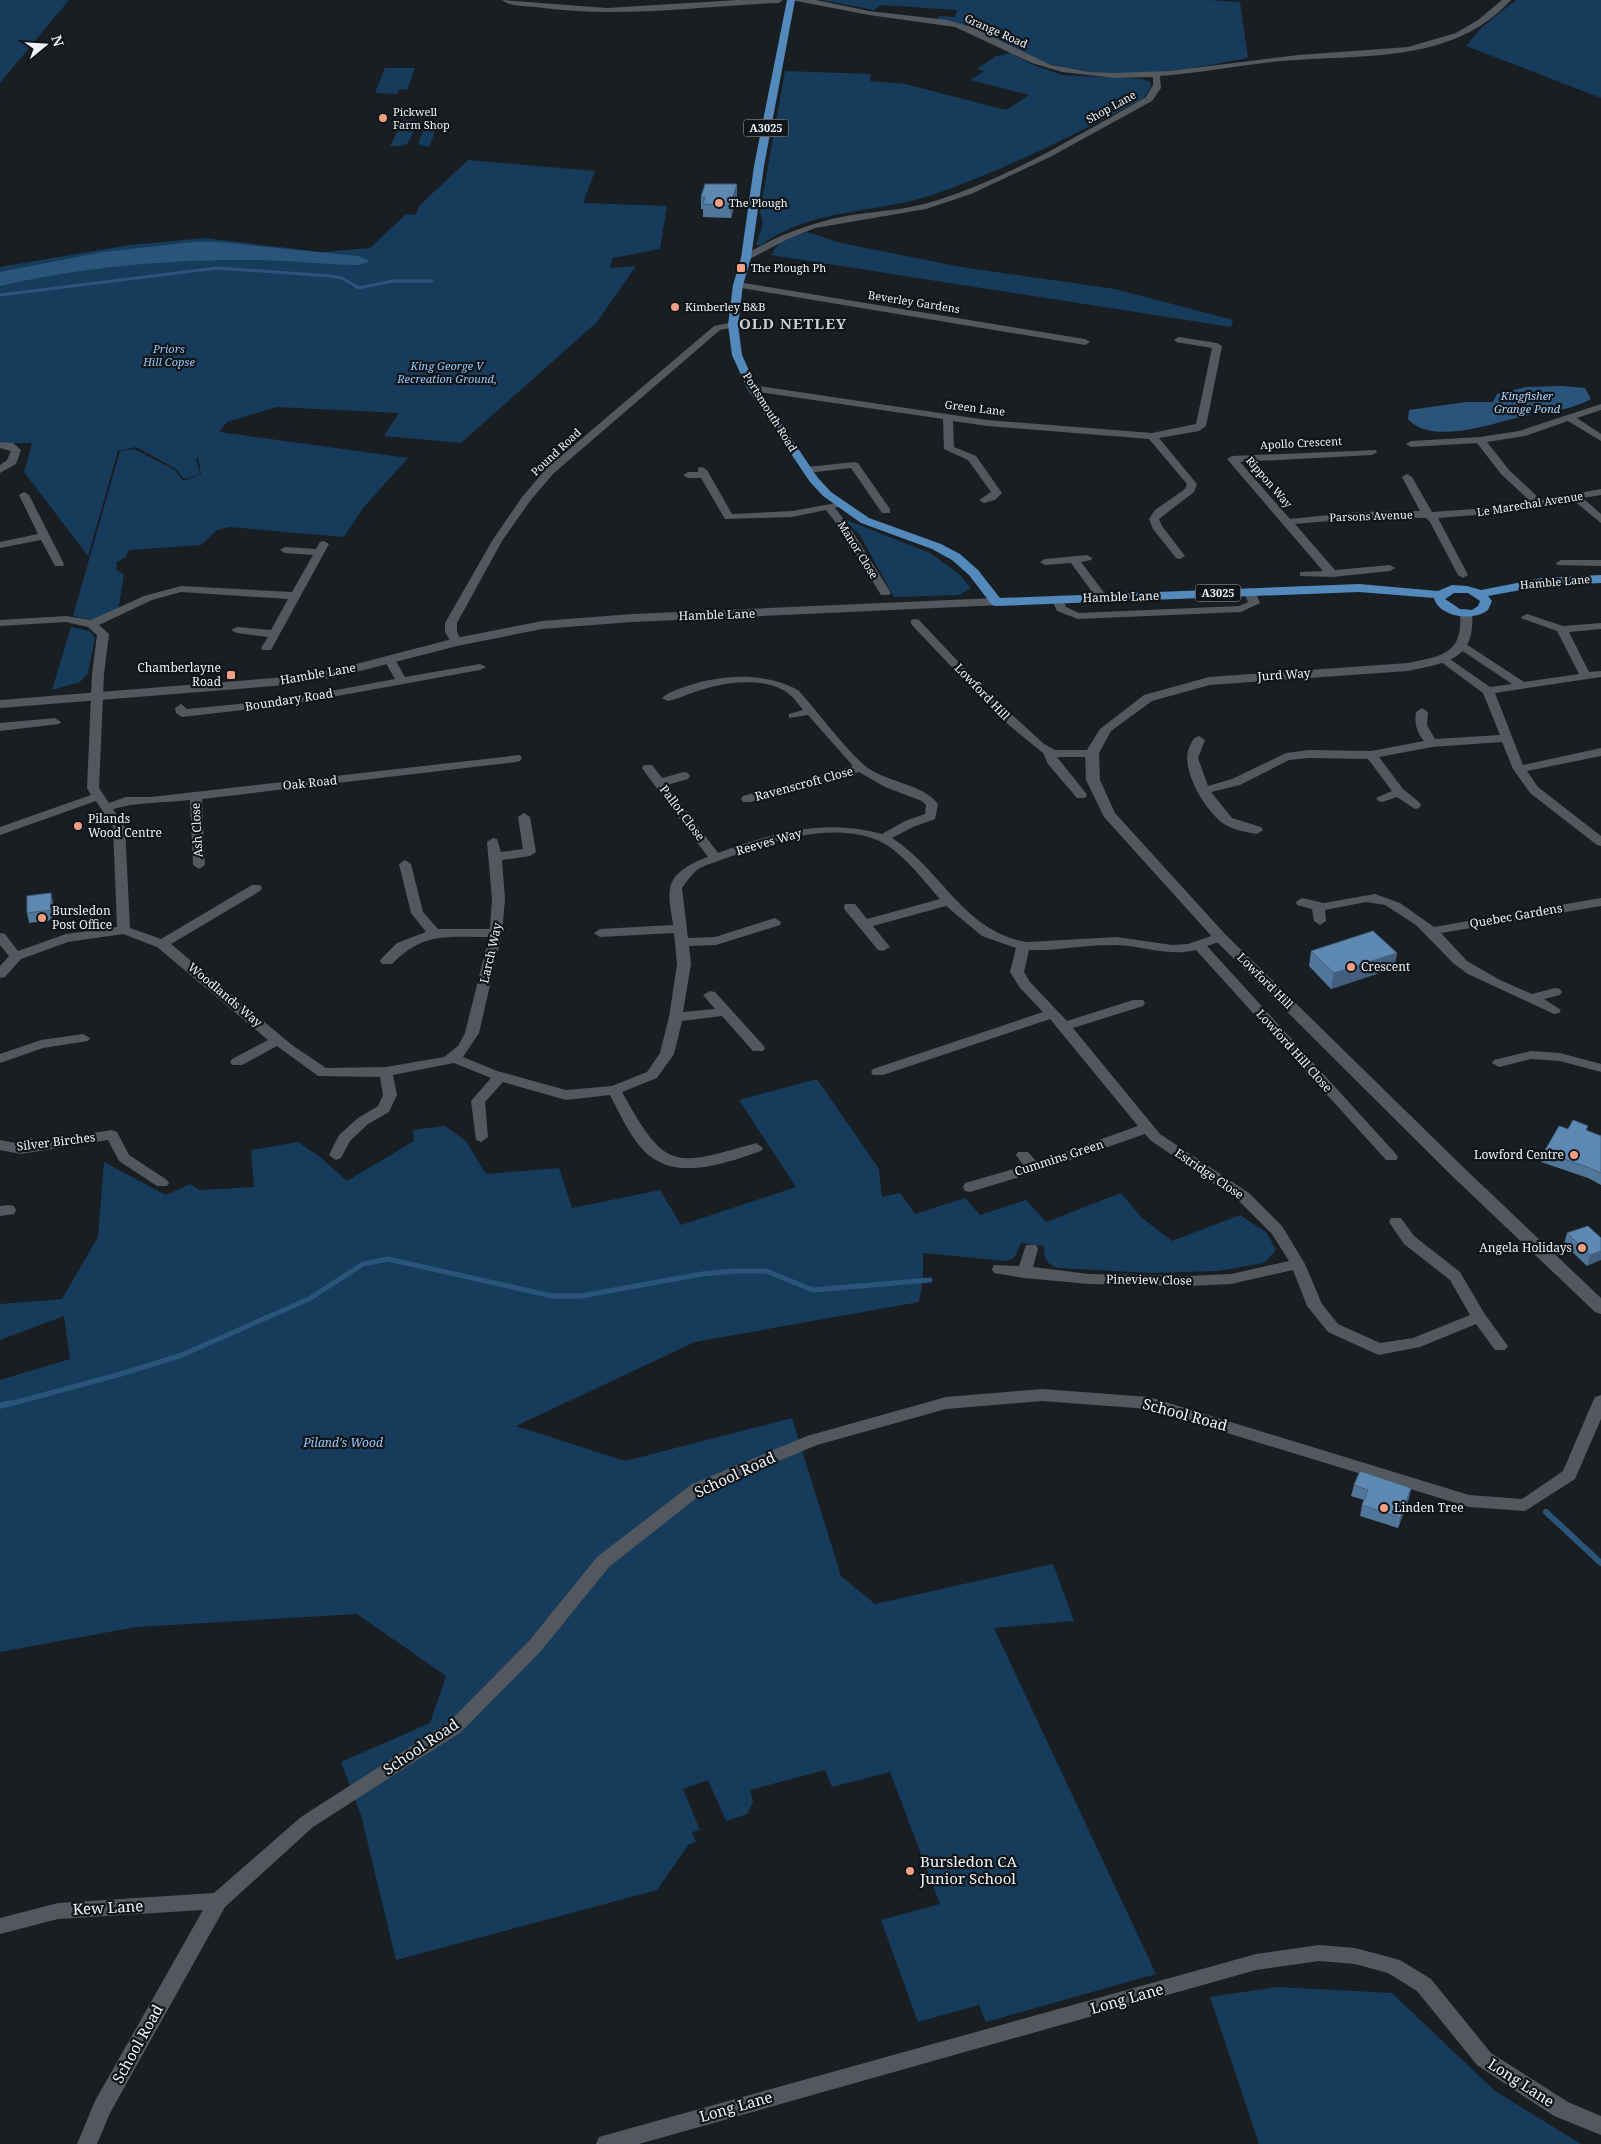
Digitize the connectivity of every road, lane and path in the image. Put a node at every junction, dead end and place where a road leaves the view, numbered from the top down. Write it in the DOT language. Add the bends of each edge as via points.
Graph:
graph roads {
  1 [pos="506,0"];
  2 [pos="779,0"];
  3 [pos="791,0"];
  4 [pos="795,0"];
  5 [pos="1507,0"];
  6 [pos="1156,75"];
  7 [pos="746,258"];
  8 [pos="738,286"];
  9 [pos="733,324"];
  10 [pos="1178,340"];
  11 [pos="1085,342"];
  12 [pos="752,388"];
  13 [pos="1601,407"];
  14 [pos="948,417"];
  15 [pos="1570,418"];
  16 [pos="1152,436"];
  17 [pos="1601,438"];
  18 [pos="1480,440"];
  19 [pos="1411,444"];
  20 [pos="0,445"];
  21 [pos="1372,452"];
  22 [pos="1232,459"];
  23 [pos="0,470"];
  24 [pos="807,470"];
  25 [pos="688,475"];
  26 [pos="1406,477"];
  27 [pos="1601,492"];
  28 [pos="24,495"];
  29 [pos="1575,497"];
  30 [pos="984,500"];
  31 [pos="1540,504"];
  32 [pos="834,506"];
  33 [pos="886,510"];
  34 [pos="1429,515"];
  35 [pos="1601,520"];
  36 [pos="1287,522"];
  37 [pos="44,536"];
  38 [pos="0,545"];
  39 [pos="322,548"];
  40 [pos="285,550"];
  41 [pos="1180,556"];
  42 [pos="1087,558"];
  43 [pos="1074,560"];
  44 [pos="1046,562"];
  45 [pos="1601,563"];
  46 [pos="59,564"];
  47 [pos="1561,564"];
  48 [pos="1390,568"];
  49 [pos="1304,574"];
  50 [pos="1332,574"];
  51 [pos="1463,575"];
  52 [pos="1601,579"];
  53 [pos="1249,591"];
  54 [pos="885,593"];
  55 [pos="1479,594"];
  56 [pos="295,596"];
  57 [pos="1440,596"];
  58 [pos="1102,598"];
  59 [pos="1058,600"];
  60 [pos="996,602"];
  61 [pos="1466,613"];
  62 [pos="1527,617"];
  63 [pos="0,623"];
  64 [pos="92,624"];
  65 [pos="921,624"];
  66 [pos="1601,626"];
  67 [pos="1562,629"];
  68 [pos="237,630"];
  69 [pos="273,634"];
  70 [pos="456,642"];
  71 [pos="1462,646"];
  72 [pos="267,648"];
  73 [pos="1443,659"];
  74 [pos="390,660"];
  75 [pos="480,667"];
  76 [pos="1601,674"];
  77 [pos="1585,675"];
  78 [pos="401,680"];
  79 [pos="1521,685"];
  80 [pos="1488,691"];
  81 [pos="98,696"];
  82 [pos="668,698"];
  83 [pos="0,704"];
  84 [pos="181,708"];
  85 [pos="811,711"];
  86 [pos="794,716"];
  87 [pos="1417,718"];
  88 [pos="55,722"];
  89 [pos="0,726"];
  90 [pos="1506,738"];
  91 [pos="1199,740"];
  92 [pos="1432,743"];
  93 [pos="1049,752"];
  94 [pos="1601,752"];
  95 [pos="1092,753"];
  96 [pos="1371,755"];
  97 [pos="516,758"];
  98 [pos="648,768"];
  99 [pos="861,768"];
  100 [pos="1519,769"];
  101 [pos="684,776"];
  102 [pos="659,783"];
  103 [pos="1205,790"];
  104 [pos="1399,792"];
  105 [pos="1081,795"];
  106 [pos="196,796"];
  107 [pos="97,797"];
  108 [pos="747,798"];
  109 [pos="1382,798"];
  110 [pos="1415,805"];
  111 [pos="106,808"];
  112 [pos="524,817"];
  113 [pos="1257,830"];
  114 [pos="0,831"];
  115 [pos="882,839"];
  116 [pos="492,842"];
  117 [pos="1601,842"];
  118 [pos="495,857"];
  119 [pos="715,858"];
  120 [pos="405,864"];
  121 [pos="199,865"];
  122 [pos="256,888"];
  123 [pos="949,901"];
  124 [pos="1302,902"];
  125 [pos="1601,902"];
  126 [pos="1318,906"];
  127 [pos="850,907"];
  128 [pos="1320,921"];
  129 [pos="775,922"];
  130 [pos="865,924"];
  131 [pos="124,930"];
  132 [pos="1432,931"];
  133 [pos="434,933"];
  134 [pos="496,933"];
  135 [pos="600,933"];
  136 [pos="681,935"];
  137 [pos="0,937"];
  138 [pos="1220,937"];
  139 [pos="162,944"];
  140 [pos="1198,944"];
  141 [pos="1023,946"];
  142 [pos="883,947"];
  143 [pos="16,956"];
  144 [pos="387,961"];
  145 [pos="0,974"];
  146 [pos="1554,992"];
  147 [pos="710,995"];
  148 [pos="1533,998"];
  149 [pos="1138,1003"];
  150 [pos="1554,1010"];
  151 [pos="723,1012"];
  152 [pos="1052,1014"];
  153 [pos="676,1017"];
  154 [pos="1064,1026"];
  155 [pos="83,1038"];
  156 [pos="278,1040"];
  157 [pos="758,1048"];
  158 [pos="454,1058"];
  159 [pos="0,1059"];
  160 [pos="238,1062"];
  161 [pos="1499,1063"];
  162 [pos="1601,1068"];
  163 [pos="386,1072"];
  164 [pos="878,1072"];
  165 [pos="500,1076"];
  166 [pos="614,1090"];
  167 [pos="1148,1128"];
  168 [pos="481,1137"];
  169 [pos="0,1145"];
  170 [pos="756,1148"];
  171 [pos="336,1155"];
  172 [pos="1023,1155"];
  173 [pos="1391,1157"];
  174 [pos="1034,1168"];
  175 [pos="162,1183"];
  176 [pos="970,1187"];
  177 [pos="1396,1222"];
  178 [pos="1031,1249"];
  179 [pos="1298,1264"];
  180 [pos="999,1269"];
  181 [pos="1024,1272"];
  182 [pos="1601,1308"];
  183 [pos="1479,1317"];
  184 [pos="1500,1346"];
  185 [pos="1601,1401"];
  186 [pos="218,1901"];
  187 [pos="0,1926"];
  188 [pos="1601,2126"];
  189 [pos="87,2144"];
  190 [pos="606,2144"];
  1 -- 2 [label="street" via="546,8 593,10"];
  3 -- 7 [label="main road, Portsmouth Road / A3025" via="759,166"];
  4 -- 6 [label="street, Grange Road" via="940,21 1061,70"];
  5 -- 6 [label="street" via="1472,27 1451,38 1417,47 1376,53 1277,58"];
  6 -- 7 [label="street, Shop Lane" via="1158,88 1149,99 987,184 940,202 822,224 777,238"];
  7 -- 8 [label="main road, Portsmouth Road / A3025"];
  8 -- 9 [label="main road, Portsmouth Road / A3025"];
  8 -- 11 [label="street, Beverley Gardens"];
  9 -- 12 [label="main road, Portsmouth Road / A3025" via="737,356"];
  9 -- 70 [label="street, Pound Road" via="717,328 550,471 526,498 497,541 451,623"];
  10 -- 16 [label="street, Green Lane" via="1217,346 1205,413 1201,426 1195,429"];
  12 -- 14 [label="street, Green Lane"];
  12 -- 24 [label="main road, Portsmouth Road / A3025"];
  13 -- 15 [label="street"];
  14 -- 16 [label="street, Green Lane"];
  14 -- 30 [label="street" via="949,449 972,458 997,493"];
  15 -- 17 [label="street"];
  15 -- 18 [label="street" via="1521,434"];
  16 -- 41 [label="street" via="1192,484 1190,490 1154,519"];
  18 -- 19 [label="street"];
  18 -- 31 [label="street" via="1505,472"];
  20 -- 23 [label="street" via="9,445 16,450 12,462"];
  21 -- 22 [label="street, Apollo Crescent"];
  22 -- 36 [label="street, Rippon Way"];
  24 -- 32 [label="main road, Portsmouth Road / A3025"];
  24 -- 33 [label="street" via="854,465"];
  25 -- 32 [label="street" via="702,472 729,518 792,514"];
  26 -- 34 [label="street"];
  27 -- 29 [label="street, Le Marechal Avenue"];
  28 -- 37 [label="street"];
  29 -- 31 [label="street, Le Marechal Avenue"];
  29 -- 35 [label="street"];
  31 -- 34 [label="street, Le Marechal Avenue"];
  32 -- 54 [label="street, Manor Close"];
  32 -- 60 [label="main road, Portsmouth Road / A3025" via="955,557 974,572"];
  34 -- 36 [label="street, Parsons Avenue" via="1403,513"];
  34 -- 51 [label="street"];
  36 -- 50 [label="street, Rippon Way"];
  37 -- 38 [label="street"];
  37 -- 46 [label="street"];
  39 -- 40 [label="street"];
  39 -- 56 [label="street"];
  42 -- 43 [label="street"];
  43 -- 44 [label="street"];
  43 -- 58 [label="street"];
  45 -- 47 [label="street"];
  48 -- 50 [label="street"];
  49 -- 50 [label="street"];
  52 -- 55 [label="main road, Hamble Lane" via="1542,582"];
  53 -- 57 [label="main road, Hamble Lane / A3025" via="1359,588"];
  53 -- 58 [label="main road, Hamble Lane / A3025"];
  53 -- 59 [label="street" via="1254,603 1241,609 1078,616 1061,609"];
  55 -- 57 [label="main road" via="1459,589"];
  55 -- 61 [label="main road" via="1486,601 1483,608"];
  56 -- 64 [label="street" via="181,589 148,598"];
  56 -- 69 [label="street"];
  57 -- 61 [label="main road" via="1445,607"];
  58 -- 59 [label="main road, Hamble Lane / A3025"];
  59 -- 60 [label="main road, Hamble Lane / A3025"];
  60 -- 70 [label="street, Hamble Lane" via="592,620"];
  61 -- 71 [label="street" via="1468,638"];
  62 -- 67 [label="street"];
  63 -- 64 [label="street" via="66,618"];
  64 -- 81 [label="street" via="103,634"];
  65 -- 93 [label="street, Lowford Hill" via="1010,720"];
  66 -- 67 [label="street"];
  67 -- 77 [label="street"];
  68 -- 69 [label="street"];
  69 -- 72 [label="street"];
  70 -- 74 [label="street, Hamble Lane"];
  71 -- 73 [label="street, Jurd Way"];
  71 -- 79 [label="street"];
  73 -- 80 [label="street"];
  73 -- 95 [label="street, Jurd Way" via="1408,667 1200,683 1148,698 1106,729"];
  74 -- 78 [label="street"];
  74 -- 81 [label="street, Hamble Lane" via="337,673 274,682"];
  75 -- 78 [label="street, Boundary Road"];
  76 -- 77 [label="street"];
  77 -- 79 [label="street"];
  78 -- 84 [label="street, Boundary Road" via="288,702 182,713"];
  79 -- 80 [label="street"];
  80 -- 90 [label="street"];
  81 -- 83 [label="street, Hamble Lane"];
  81 -- 107 [label="street" via="92,788"];
  82 -- 85 [label="street, Ravenscroft Close" via="695,686 726,681 774,682 794,692"];
  85 -- 86 [label="street"];
  85 -- 99 [label="street, Ravenscroft Close"];
  87 -- 92 [label="street"];
  88 -- 89 [label="street" via="23,720"];
  90 -- 92 [label="street"];
  90 -- 100 [label="street"];
  91 -- 103 [label="street" via="1192,758 1194,770"];
  92 -- 96 [label="street"];
  93 -- 95 [label="street"];
  93 -- 105 [label="street, Lowford Hill" via="1052,761"];
  94 -- 100 [label="street"];
  95 -- 138 [label="street, Lowford Hill" via="1093,780 1109,814"];
  96 -- 103 [label="street" via="1286,757 1236,782"];
  96 -- 104 [label="street"];
  97 -- 106 [label="street, Oak Road"];
  98 -- 102 [label="street, Pallot Close"];
  99 -- 108 [label="street, Ravenscroft Close"];
  99 -- 115 [label="street, Ravenscroft Close" via="889,784 926,798 932,804 931,816"];
  100 -- 117 [label="street" via="1534,790"];
  101 -- 102 [label="street"];
  102 -- 119 [label="street, Pallot Close"];
  103 -- 113 [label="street" via="1217,810 1236,829"];
  104 -- 109 [label="street"];
  104 -- 110 [label="street"];
  106 -- 111 [label="street, Oak Road" via="126,801"];
  106 -- 121 [label="street, Ash Close"];
  107 -- 111 [label="street"];
  107 -- 114 [label="street"];
  111 -- 131 [label="street" via="119,826"];
  112 -- 118 [label="street" via="530,852"];
  115 -- 119 [label="street, Reeves Way" via="862,833 815,830 774,838"];
  115 -- 123 [label="street, Reeves Way" via="901,850"];
  116 -- 118 [label="street, Larch Way"];
  118 -- 134 [label="street, Larch Way" via="499,919"];
  119 -- 136 [label="street, Reeves Way" via="695,866 676,888"];
  120 -- 133 [label="street" via="417,913"];
  122 -- 139 [label="street"];
  123 -- 130 [label="street"];
  123 -- 141 [label="street, Reeves Way" via="978,928 998,939"];
  124 -- 126 [label="street"];
  125 -- 132 [label="street, Quebec Gardens"];
  126 -- 128 [label="street"];
  126 -- 132 [label="street" via="1363,898 1382,899"];
  127 -- 130 [label="street"];
  129 -- 136 [label="street" via="716,941"];
  130 -- 142 [label="street"];
  131 -- 139 [label="street, Woodlands Way"];
  131 -- 143 [label="street, Woodlands Way" via="66,938"];
  132 -- 148 [label="street" via="1446,950 1463,964"];
  133 -- 134 [label="street"];
  133 -- 144 [label="street" via="402,946"];
  134 -- 158 [label="street, Larch Way" via="472,1033 466,1046"];
  135 -- 136 [label="street"];
  136 -- 153 [label="street, Reeves Way" via="684,964"];
  137 -- 143 [label="street"];
  138 -- 140 [label="street, Reeves Way"];
  138 -- 182 [label="street, Lowford Hill"];
  139 -- 156 [label="street, Woodlands Way"];
  140 -- 141 [label="street, Reeves Way" via="1181,949 1119,941 1054,948"];
  140 -- 173 [label="street, Lowford Hill Close"];
  141 -- 152 [label="street, Estridge Close" via="1017,972"];
  143 -- 145 [label="street, Woodlands Way"];
  146 -- 148 [label="street"];
  147 -- 151 [label="street"];
  148 -- 150 [label="street"];
  149 -- 154 [label="street"];
  151 -- 153 [label="street"];
  151 -- 157 [label="street"];
  152 -- 154 [label="street, Estridge Close"];
  152 -- 164 [label="street"];
  153 -- 166 [label="street, Reeves Way" via="667,1054 652,1075"];
  154 -- 167 [label="street, Estridge Close"];
  155 -- 159 [label="street" via="41,1044"];
  156 -- 160 [label="street"];
  156 -- 163 [label="street, Woodlands Way" via="323,1073"];
  158 -- 163 [label="street, Woodlands Way"];
  158 -- 165 [label="street, Reeves Way"];
  161 -- 162 [label="street" via="1531,1054"];
  163 -- 171 [label="street" via="390,1095 384,1109 363,1121 344,1138"];
  165 -- 166 [label="street, Reeves Way" via="566,1095"];
  165 -- 168 [label="street" via="478,1101"];
  166 -- 170 [label="street" via="650,1148 674,1162 710,1162"];
  167 -- 174 [label="street, Cummins Green"];
  167 -- 179 [label="street, Estridge Close" via="1155,1137 1244,1197 1277,1230"];
  169 -- 175 [label="street, Silver Birches" via="21,1149 112,1135 124,1158"];
  172 -- 174 [label="street"];
  174 -- 176 [label="street, Cummins Green"];
  177 -- 183 [label="street" via="1409,1240 1455,1276"];
  178 -- 181 [label="street"];
  179 -- 181 [label="street, Pineview Close" via="1230,1279 1189,1281 1089,1279"];
  179 -- 183 [label="street, Estridge Close" via="1315,1306 1333,1328 1378,1349 1416,1343"];
  180 -- 181 [label="street, Pineview Close"];
  183 -- 184 [label="street"];
  185 -- 186 [label="street, School Road" via="1569,1474 1525,1505 1469,1501 1149,1403 1042,1395 946,1403 813,1440 698,1488 627,1543 604,1562 535,1646 455,1727 307,1822"];
  186 -- 187 [label="street, Kew Lane" via="58,1911"];
  186 -- 189 [label="street, School Road" via="102,2108"];
  188 -- 190 [label="street, Long Lane" via="1561,2109 1484,2059 1424,1985 1393,1966 1355,1956 1320,1953 1256,1962"];
}
